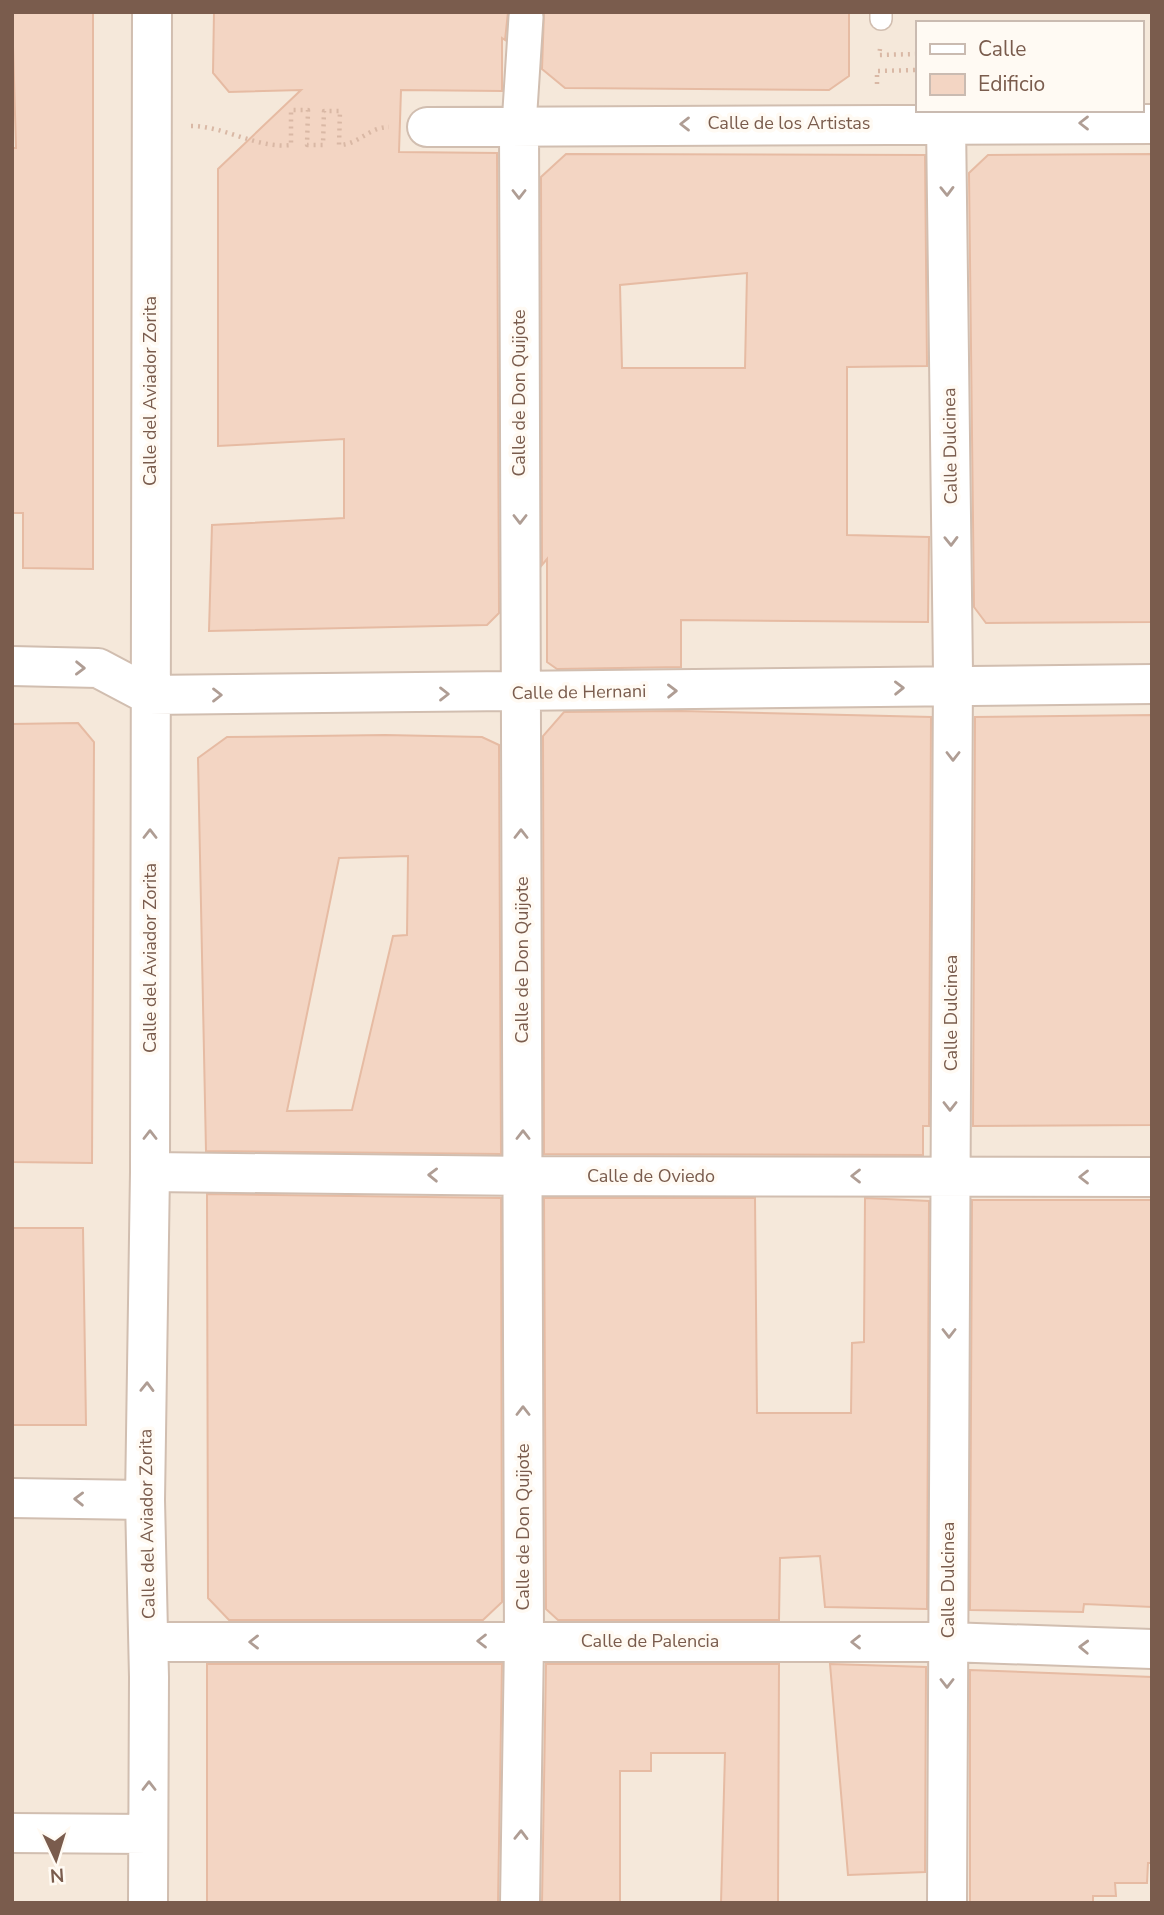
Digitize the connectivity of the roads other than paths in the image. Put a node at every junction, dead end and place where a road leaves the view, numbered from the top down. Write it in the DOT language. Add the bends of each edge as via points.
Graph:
graph roads {
  1 [pos="152,12"];
  2 [pos="526,16"];
  3 [pos="946,122"];
  4 [pos="1152,124"];
  5 [pos="519,125"];
  6 [pos="427,127"];
  7 [pos="12,666"];
  8 [pos="1152,684"];
  9 [pos="953,688"];
  10 [pos="520,693"];
  11 [pos="149,695"];
  12 [pos="150,1172"];
  13 [pos="950,1176"];
  14 [pos="523,1177"];
  15 [pos="1152,1177"];
  16 [pos="12,1498"];
  17 [pos="145,1500"];
  18 [pos="524,1641"];
  19 [pos="149,1642"];
  20 [pos="947,1642"];
  21 [pos="1152,1650"];
  22 [pos="12,1832"];
  23 [pos="148,1834"];
  24 [pos="148,1903"];
  25 [pos="520,1903"];
  26 [pos="947,1903"];
  1 -- 11 [label="street, Calle del Aviador Zorita"];
  2 -- 5 [label="street, Calle de Don Quijote"];
  4 -- 3 [label="street, Calle de los Artistas, one-way"];
  3 -- 5 [label="street, Calle de los Artistas, one-way"];
  3 -- 9 [label="street, Calle Dulcinea, one-way"];
  5 -- 6 [label="street, Calle de los Artistas"];
  5 -- 10 [label="street, Calle de Don Quijote, one-way"];
  7 -- 11 [label="street, Calle de Hernani, one-way" via="98,668"];
  8 -- 9 [label="street, Calle de Hernani"];
  10 -- 9 [label="street, Calle de Hernani, one-way"];
  9 -- 13 [label="street, Calle Dulcinea, one-way"];
  11 -- 10 [label="street, Calle de Hernani, one-way"];
  14 -- 10 [label="street, Calle de Don Quijote, one-way"];
  12 -- 11 [label="street, Calle del Aviador Zorita, one-way"];
  14 -- 12 [label="street, Calle de Oviedo, one-way"];
  17 -- 12 [label="street, Calle del Aviador Zorita, one-way"];
  13 -- 14 [label="street, Calle de Oviedo, one-way"];
  15 -- 13 [label="street, Calle de Oviedo, one-way"];
  13 -- 20 [label="street, Calle Dulcinea, one-way"];
  18 -- 14 [label="street, Calle de Don Quijote, one-way"];
  17 -- 16 [label="street, one-way"];
  17 -- 19 [label="street, Calle del Aviador Zorita"];
  18 -- 19 [label="street, Calle de Palencia, one-way"];
  20 -- 18 [label="street, Calle de Palencia, one-way"];
  25 -- 18 [label="street, Calle de Don Quijote, one-way"];
  23 -- 19 [label="street, Calle del Aviador Zorita, one-way"];
  21 -- 20 [label="street, Calle de Palencia, one-way"];
  20 -- 26 [label="street, Calle Dulcinea, one-way"];
  22 -- 23 [label="street"];
  23 -- 24 [label="street, Calle del Aviador Zorita"];
}
